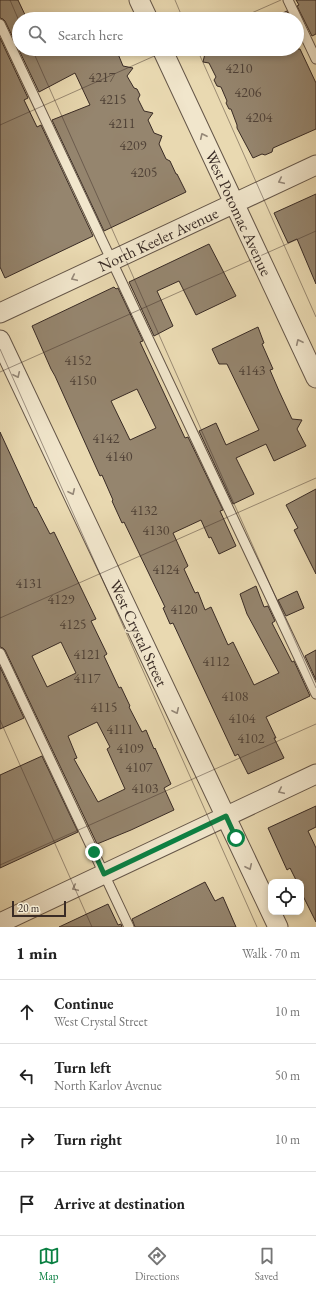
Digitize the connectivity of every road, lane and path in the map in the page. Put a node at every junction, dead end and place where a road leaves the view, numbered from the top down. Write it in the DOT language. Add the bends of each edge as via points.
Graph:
graph roads {
  1 [pos="139,0"];
  2 [pos="288,0"];
  3 [pos="145,12"];
  4 [pos="294,12"];
  5 [pos="0,24"];
  6 [pos="304,34"];
  7 [pos="12,50"];
  8 [pos="15,56"];
  9 [pos="165,56"];
  10 [pos="316,59"];
  11 [pos="316,165"];
  12 [pos="234,203"];
  13 [pos="111,261"];
  14 [pos="0,313"];
  15 [pos="0,340"];
  16 [pos="316,378"];
  17 [pos="0,653"];
  18 [pos="316,694"];
  19 [pos="316,774"];
  20 [pos="226,816"];
  21 [pos="104,874"];
  22 [pos="0,924"];
  23 [pos="129,927"];
  24 [pos="278,927"];
  1 -- 3 [label="street"];
  2 -- 4 [label="lane"];
  5 -- 7 [label="lane"];
  6 -- 10 [label="lane"];
  8 -- 13 [label="lane"];
  12 -- 9 [label="street, West Potomac Avenue, one-way"];
  11 -- 12 [label="street, North Keeler Avenue, one-way"];
  12 -- 13 [label="street, North Keeler Avenue"];
  16 -- 12 [label="street, West Potomac Avenue, one-way"];
  13 -- 14 [label="street, North Keeler Avenue, one-way"];
  13 -- 18 [label="lane"];
  15 -- 20 [label="street, West Crystal Street, one-way"];
  17 -- 21 [label="lane"];
  19 -- 20 [label="street, one-way"];
  20 -- 21 [label="street"];
  20 -- 24 [label="street, West Crystal Street, one-way"];
  21 -- 22 [label="street, one-way"];
  21 -- 23 [label="lane"];
}
